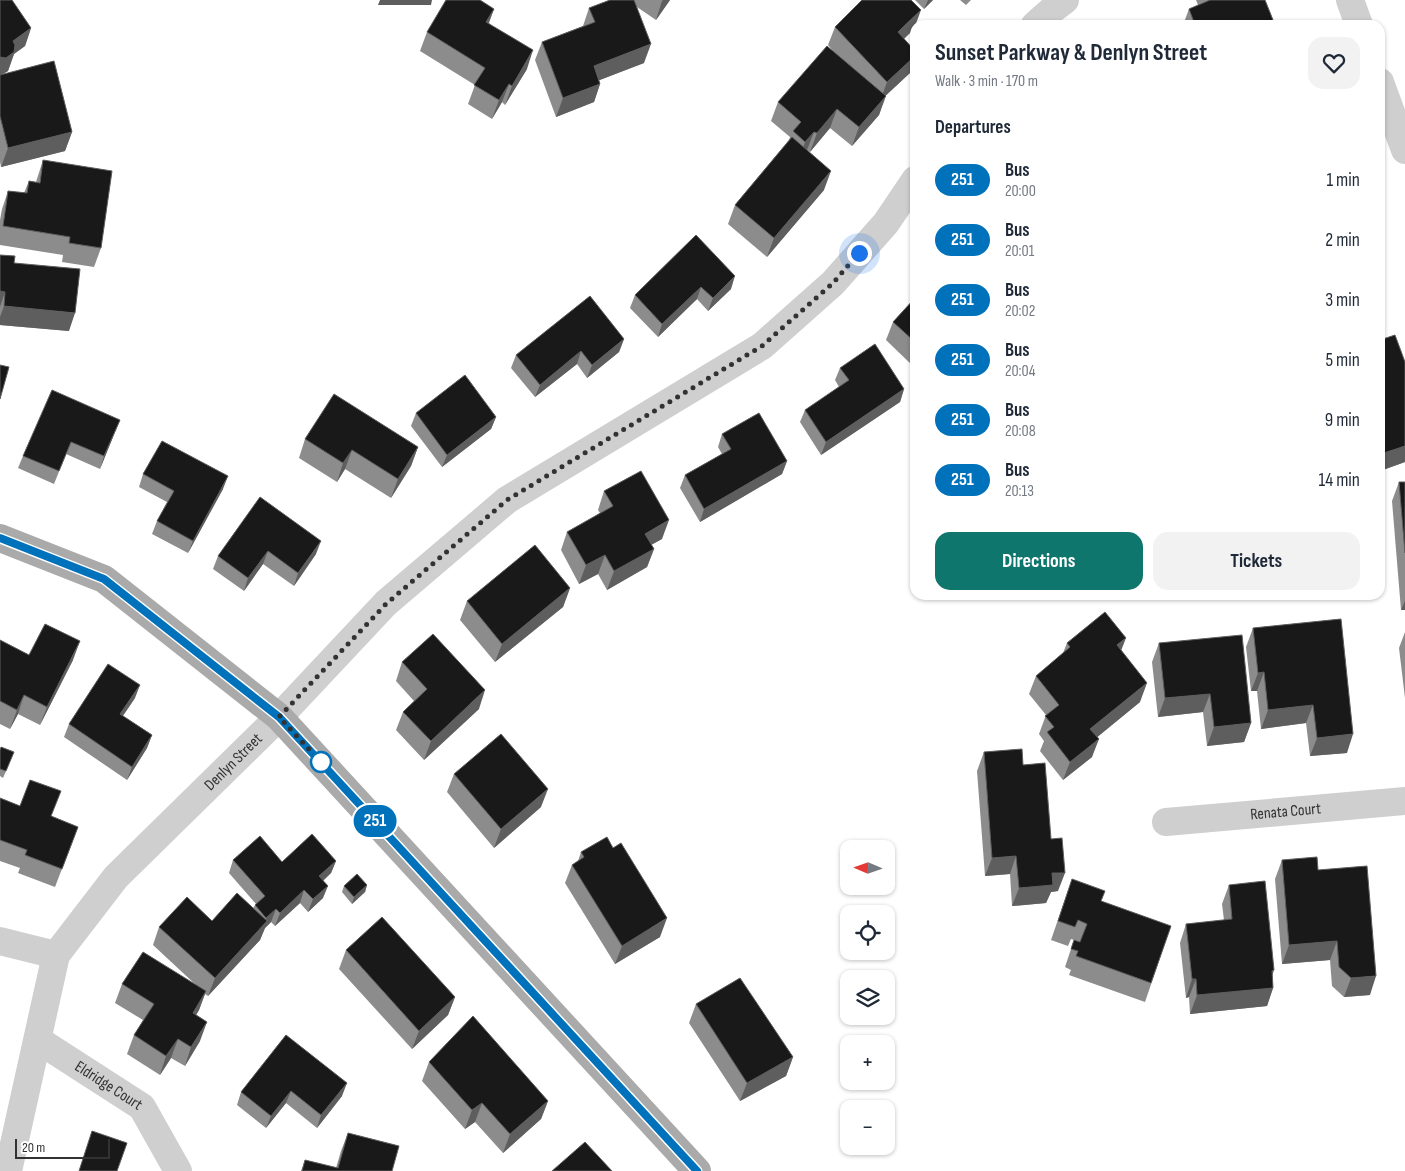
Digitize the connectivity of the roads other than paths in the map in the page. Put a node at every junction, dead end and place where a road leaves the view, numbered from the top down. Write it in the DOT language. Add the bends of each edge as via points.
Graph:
graph roads {
  1 [pos="1065,0"];
  2 [pos="1350,0"];
  3 [pos="1040,20"];
  4 [pos="1357,20"];
  5 [pos="1385,96"];
  6 [pos="1405,150"];
  7 [pos="910,187"];
  8 [pos="0,538"];
  9 [pos="279,717"];
  10 [pos="1405,801"];
  11 [pos="1166,822"];
  12 [pos="0,941"];
  13 [pos="56,954"];
  14 [pos="38,1040"];
  15 [pos="8,1171"];
  16 [pos="178,1171"];
  17 [pos="697,1171"];
  1 -- 3 [label="street"];
  2 -- 4 [label="street"];
  5 -- 6 [label="street"];
  7 -- 9 [label="street, Denlyn Street" via="886,223 833,283 762,346 507,500 386,604"];
  8 -- 9 [label="main road" via="104,579"];
  9 -- 13 [label="street, Denlyn Street" via="116,877"];
  9 -- 17 [label="main road"];
  10 -- 11 [label="street, Renata Court"];
  12 -- 13 [label="street"];
  13 -- 14 [label="street, Denlyn Street"];
  14 -- 15 [label="street, Denlyn Street"];
  14 -- 16 [label="street, Eldridge Court" via="142,1107"];
}
